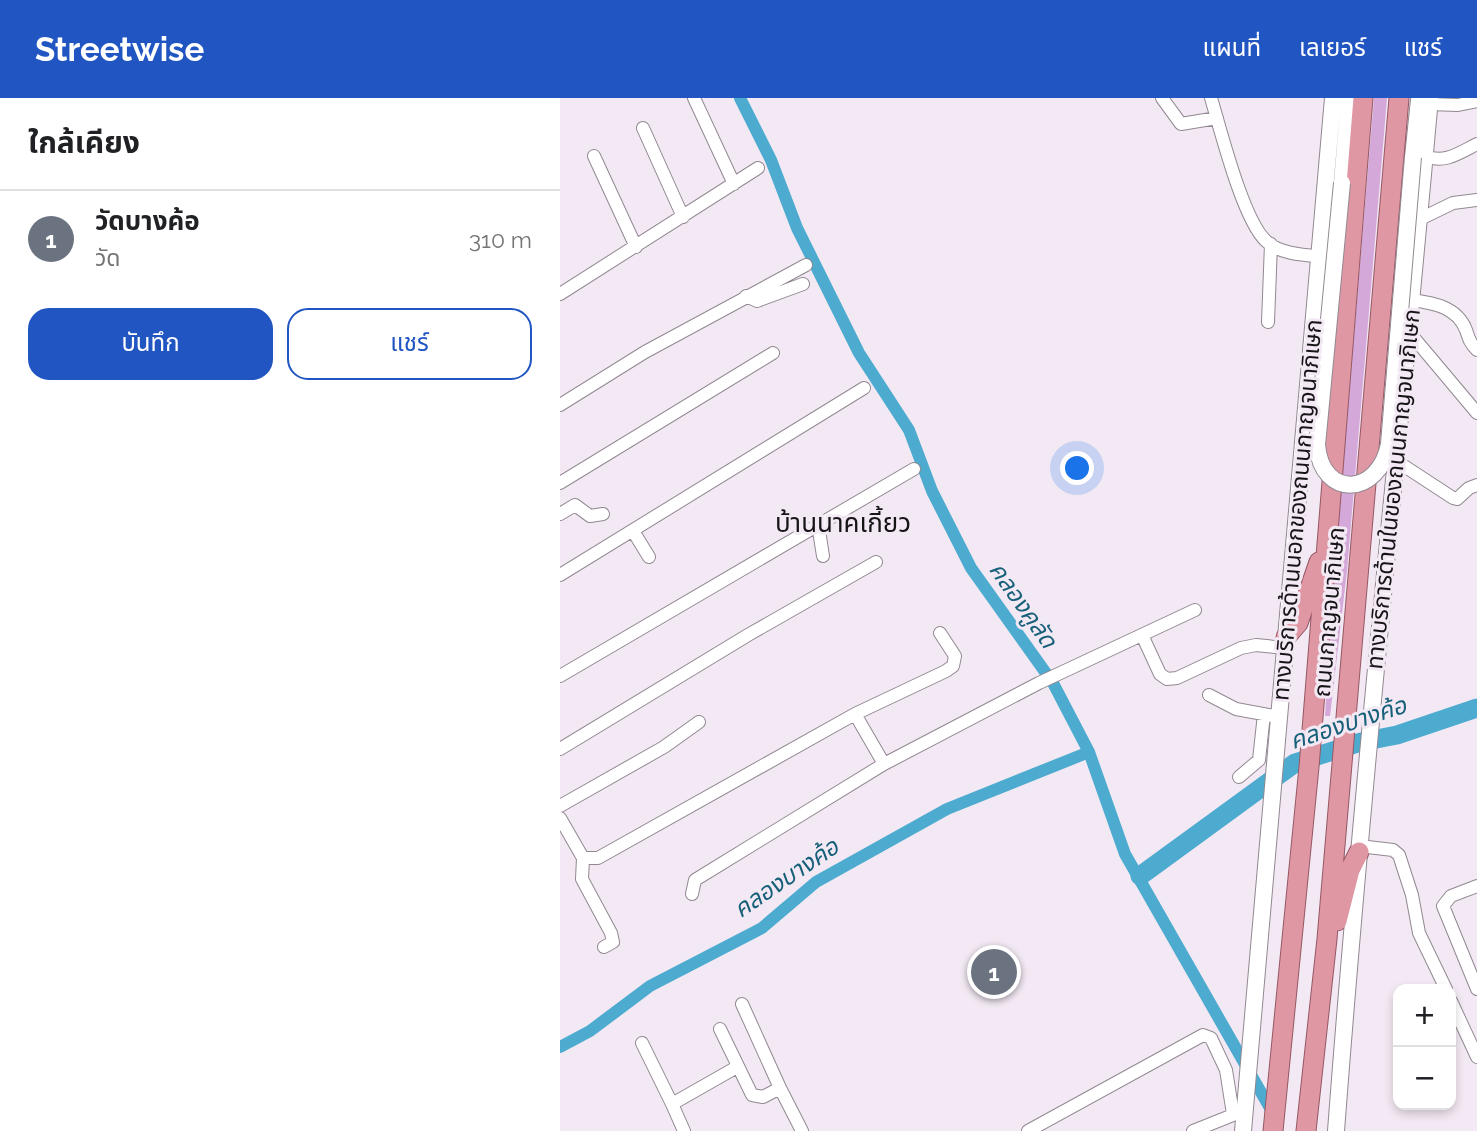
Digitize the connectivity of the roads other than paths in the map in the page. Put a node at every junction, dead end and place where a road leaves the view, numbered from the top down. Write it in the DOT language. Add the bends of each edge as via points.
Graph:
graph roads {
  1 [pos="694,98"];
  2 [pos="1162,98"];
  3 [pos="1211,98"];
  4 [pos="1333,98"];
  5 [pos="1349,98"];
  6 [pos="1363,98"];
  7 [pos="1399,98"];
  8 [pos="1426,100"];
  9 [pos="1477,100"];
  10 [pos="1217,117"];
  11 [pos="643,128"];
  12 [pos="1477,144"];
  13 [pos="594,156"];
  14 [pos="1419,156"];
  15 [pos="758,168"];
  16 [pos="734,184"];
  17 [pos="1477,200"];
  18 [pos="683,217"];
  19 [pos="1420,219"];
  20 [pos="1271,244"];
  21 [pos="636,247"];
  22 [pos="1318,256"];
  23 [pos="806,265"];
  24 [pos="803,284"];
  25 [pos="560,294"];
  26 [pos="746,296"];
  27 [pos="1412,300"];
  28 [pos="1268,321"];
  29 [pos="1471,329"];
  30 [pos="1409,332"];
  31 [pos="1477,350"];
  32 [pos="774,353"];
  33 [pos="864,388"];
  34 [pos="560,405"];
  35 [pos="1477,413"];
  36 [pos="1398,462"];
  37 [pos="914,469"];
  38 [pos="560,483"];
  39 [pos="1477,485"];
  40 [pos="560,514"];
  41 [pos="603,514"];
  42 [pos="818,524"];
  43 [pos="633,531"];
  44 [pos="1325,551"];
  45 [pos="823,556"];
  46 [pos="649,557"];
  47 [pos="876,562"];
  48 [pos="560,575"];
  49 [pos="1195,610"];
  50 [pos="940,633"];
  51 [pos="1142,635"];
  52 [pos="1285,643"];
  53 [pos="560,676"];
  54 [pos="1209,695"];
  55 [pos="855,714"];
  56 [pos="1272,715"];
  57 [pos="699,722"];
  58 [pos="560,749"];
  59 [pos="884,764"];
  60 [pos="1239,777"];
  61 [pos="560,806"];
  62 [pos="560,818"];
  63 [pos="1359,849"];
  64 [pos="583,858"];
  65 [pos="1477,886"];
  66 [pos="692,894"];
  67 [pos="1326,939"];
  68 [pos="604,947"];
  69 [pos="1475,982"];
  70 [pos="1444,984"];
  71 [pos="743,1004"];
  72 [pos="1456,1011"];
  73 [pos="720,1028"];
  74 [pos="642,1043"];
  75 [pos="1477,1057"];
  76 [pos="737,1067"];
  77 [pos="780,1088"];
  78 [pos="672,1104"];
  79 [pos="1241,1108"];
  80 [pos="684,1131"];
  81 [pos="802,1131"];
  82 [pos="1028,1131"];
  83 [pos="1194,1131"];
  84 [pos="1243,1131"];
  85 [pos="1273,1131"];
  86 [pos="1306,1131"];
  87 [pos="1336,1131"];
  1 -- 16 [label="street"];
  2 -- 10 [label="street" via="1181,124"];
  3 -- 10 [label="street"];
  4 -- 22 [label="main road, ทางบริการด้านนอกของถนนกาญจนาภิเษก"];
  5 -- 14 [label="main road, bridge" via="1317,445 1318,460 1337,481 1362,482 1380,470 1389,444"];
  6 -- 44 [label="highway, ถนนกาญจนาภิเษก"];
  7 -- 67 [label="highway, ถนนกาญจนาภิเษก"];
  8 -- 9 [label="street" via="1458,105"];
  8 -- 14 [label="main road"];
  10 -- 20 [label="street" via="1251,217"];
  11 -- 18 [label="street"];
  12 -- 14 [label="street" via="1441,160"];
  13 -- 21 [label="street"];
  14 -- 19 [label="main road, ทางบริการด้านในของถนนกาญจนาภิเษก"];
  15 -- 16 [label="street"];
  16 -- 18 [label="street"];
  17 -- 19 [label="street" via="1453,203"];
  18 -- 21 [label="street"];
  19 -- 27 [label="main road, ทางบริการด้านในของถนนกาญจนาภิเษก"];
  20 -- 22 [label="street" via="1292,253"];
  20 -- 28 [label="street"];
  21 -- 25 [label="street"];
  22 -- 52 [label="main road, ทางบริการด้านนอกของถนนกาญจนาภิเษก"];
  23 -- 26 [label="street"];
  24 -- 26 [label="street" via="765,300"];
  26 -- 34 [label="street"];
  27 -- 29 [label="street" via="1448,308"];
  27 -- 30 [label="main road, ทางบริการด้านในของถนนกาญจนาภิเษก"];
  29 -- 31 [label="street" via="1469,341"];
  30 -- 35 [label="street"];
  30 -- 36 [label="main road, ทางบริการด้านในของถนนกาญจนาภิเษก"];
  32 -- 38 [label="street"];
  33 -- 43 [label="street"];
  36 -- 39 [label="street" via="1452,498"];
  36 -- 63 [label="main road, ทางบริการด้านในของถนนกาญจนาภิเษก"];
  37 -- 42 [label="street"];
  40 -- 41 [label="street" via="575,505 590,516"];
  42 -- 45 [label="street"];
  42 -- 53 [label="street"];
  43 -- 46 [label="street"];
  43 -- 48 [label="street"];
  44 -- 52 [label="highway" via="1298,623"];
  44 -- 85 [label="highway, ถนนกาญจนาภิเษก"];
  47 -- 58 [label="street"];
  49 -- 51 [label="street"];
  50 -- 55 [label="street" via="955,656 953,666"];
  51 -- 52 [label="street" via="1160,674 1167,679 1241,648"];
  51 -- 59 [label="street"];
  52 -- 56 [label="main road, ทางบริการด้านนอกของถนนกาญจนาภิเษก"];
  54 -- 56 [label="street" via="1236,709"];
  55 -- 59 [label="street"];
  55 -- 64 [label="street" via="598,858"];
  56 -- 60 [label="street" via="1259,760"];
  56 -- 79 [label="main road, ทางบริการด้านนอกของถนนกาญจนาภิเษก" via="1278,745"];
  57 -- 61 [label="street"];
  59 -- 66 [label="street" via="695,880"];
  62 -- 64 [label="street"];
  63 -- 67 [label="highway" via="1336,927"];
  63 -- 70 [label="street" via="1393,850 1399,855 1419,933"];
  63 -- 87 [label="main road, ทางบริการด้านในของถนนกาญจนาภิเษก"];
  64 -- 68 [label="street" via="582,879 613,942"];
  65 -- 69 [label="street" via="1451,896 1443,906"];
  67 -- 86 [label="highway, ถนนกาญจนาภิเษก"];
  71 -- 77 [label="street"];
  72 -- 75 [label="street"];
  73 -- 76 [label="street"];
  74 -- 78 [label="street"];
  76 -- 77 [label="street" via="754,1096 770,1095"];
  76 -- 78 [label="street"];
  77 -- 81 [label="street"];
  78 -- 80 [label="street"];
  79 -- 82 [label="street" via="1211,1038 1203,1035"];
  79 -- 83 [label="street"];
  79 -- 84 [label="main road, ทางบริการด้านนอกของถนนกาญจนาภิเษก"];
}
